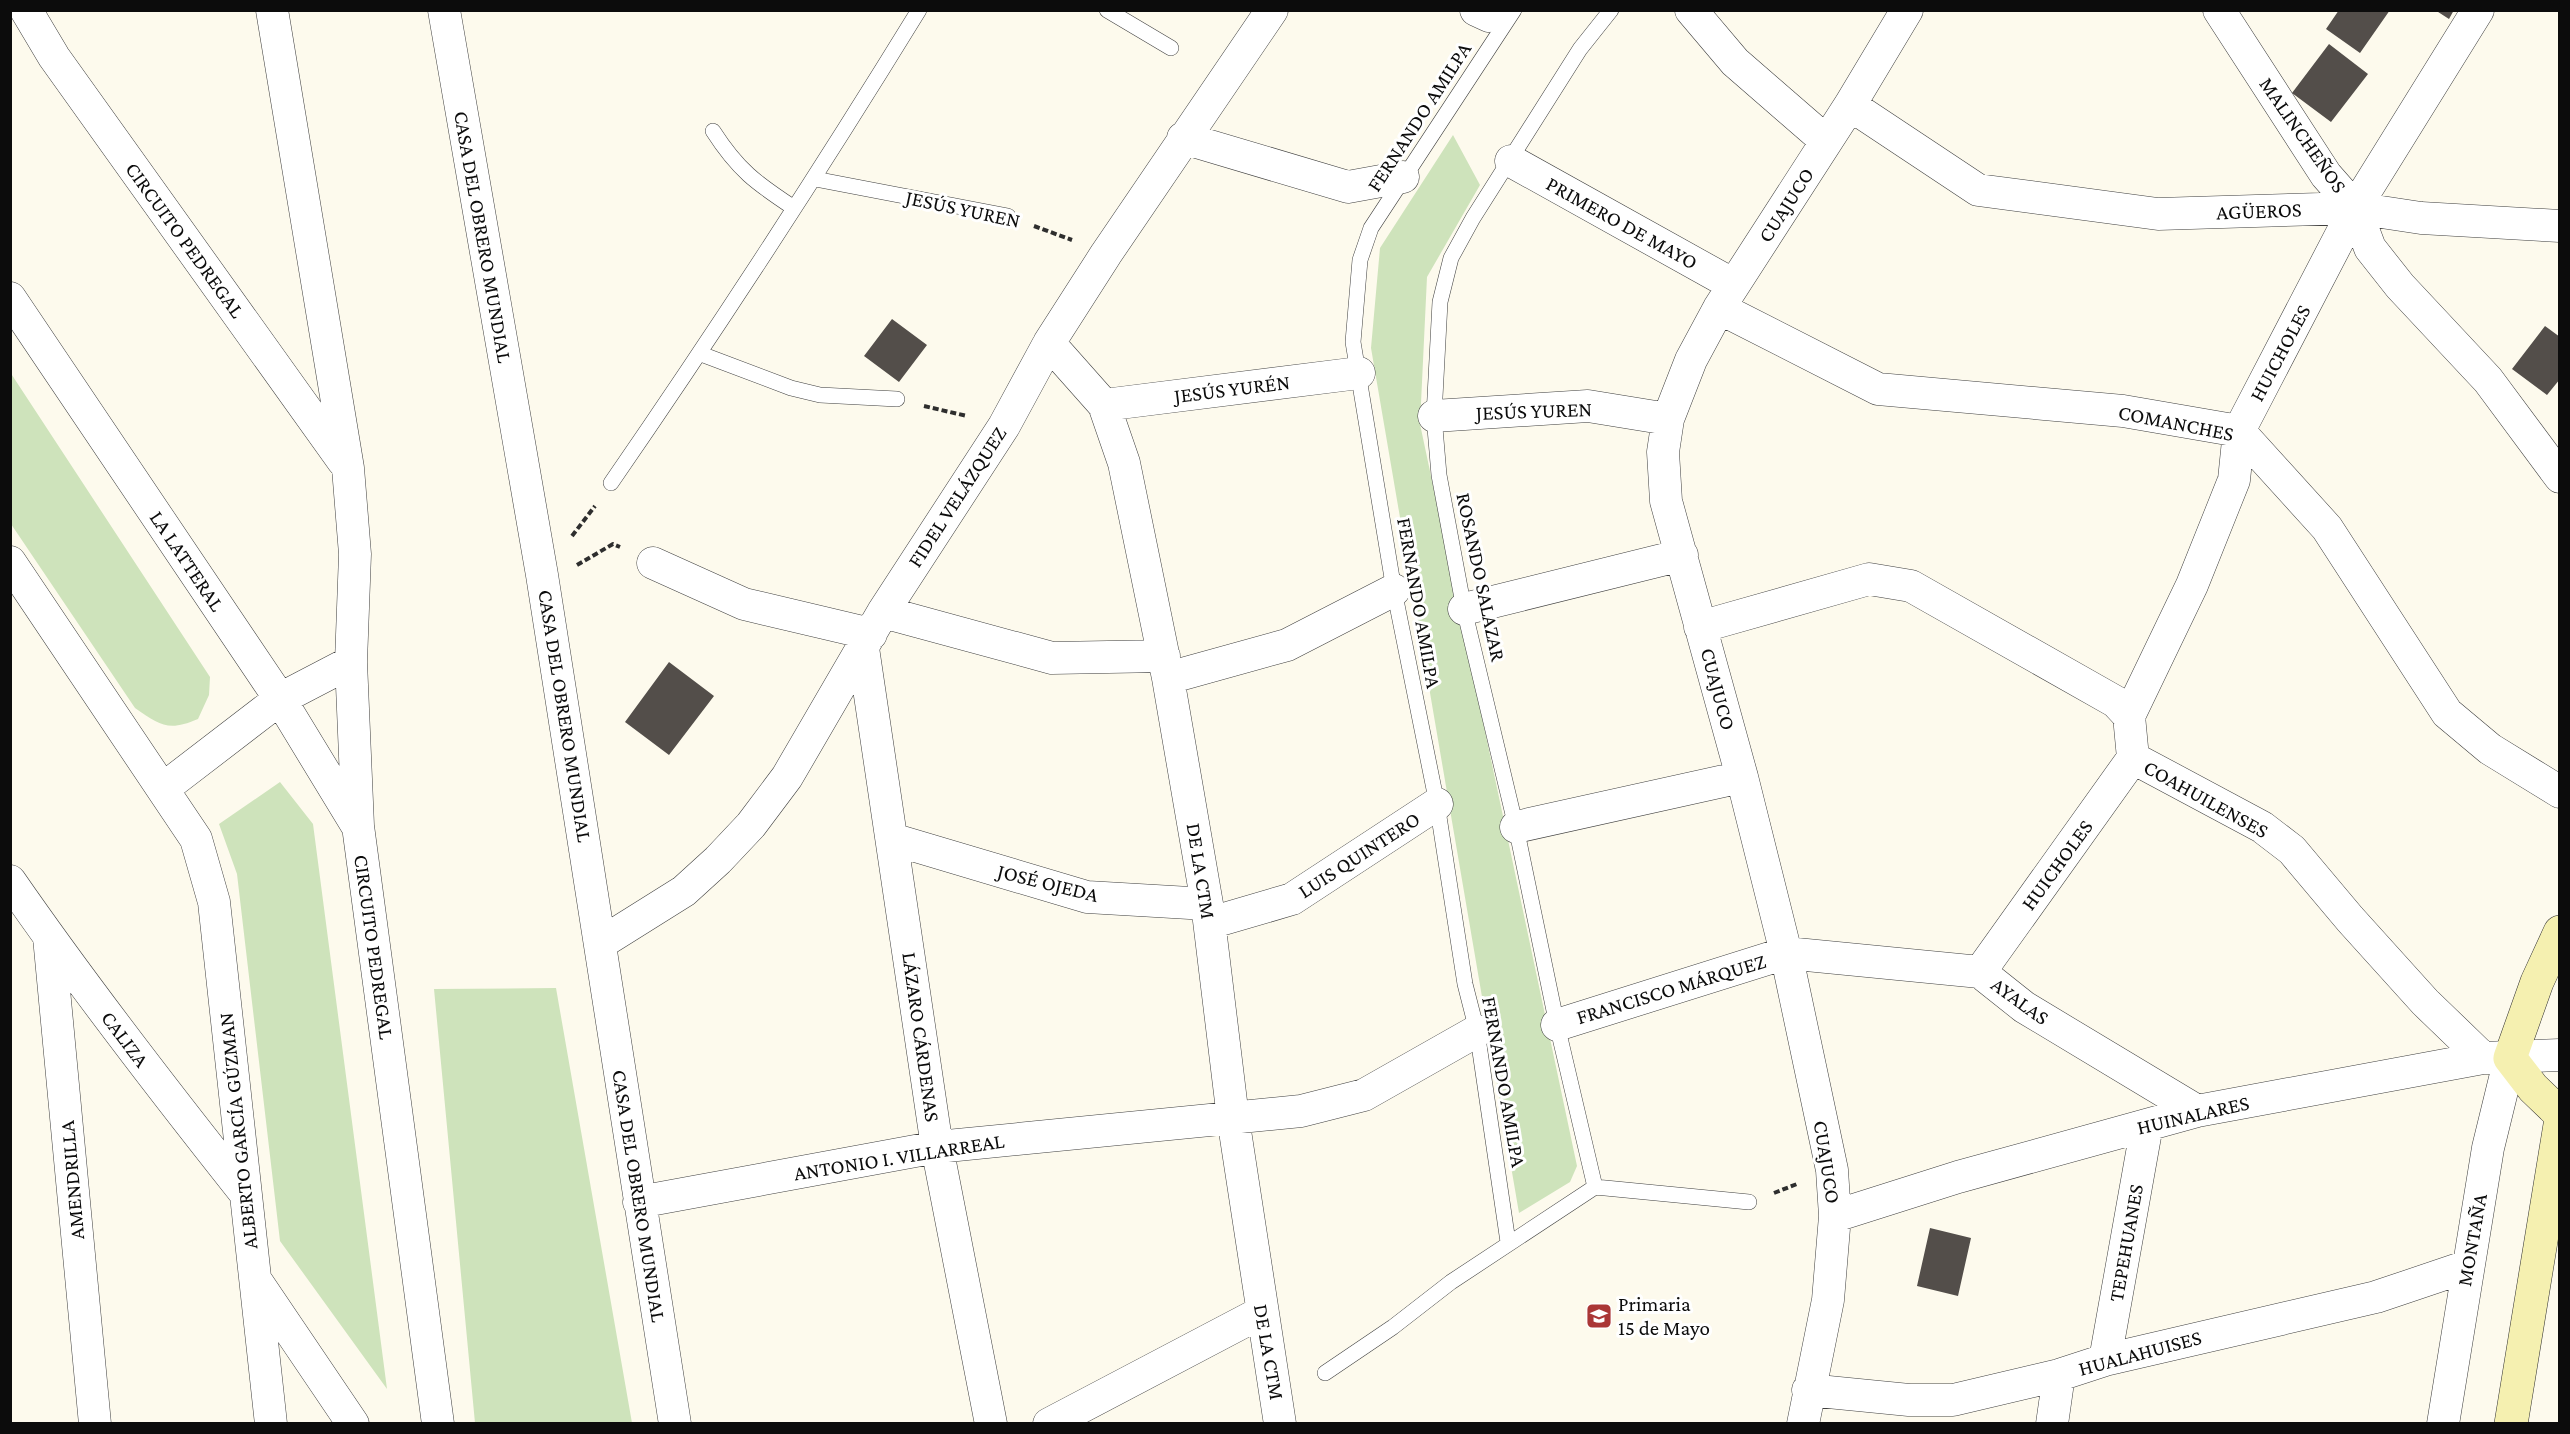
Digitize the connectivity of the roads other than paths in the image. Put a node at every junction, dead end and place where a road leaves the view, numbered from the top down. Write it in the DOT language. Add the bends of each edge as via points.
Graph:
graph roads {
  1 [pos="26,10"];
  2 [pos="272,10"];
  3 [pos="444,10"];
  4 [pos="919,10"];
  5 [pos="1107,10"];
  6 [pos="1272,10"];
  7 [pos="1476,10"];
  8 [pos="1498,10"];
  9 [pos="1514,10"];
  10 [pos="1611,10"];
  11 [pos="1691,10"];
  12 [pos="1907,10"];
  13 [pos="2219,10"];
  14 [pos="2478,10"];
  15 [pos="1171,48"];
  16 [pos="1850,105"];
  17 [pos="713,131"];
  18 [pos="1183,138"];
  19 [pos="1826,141"];
  20 [pos="1511,161"];
  21 [pos="1403,177"];
  22 [pos="815,179"];
  23 [pos="2355,207"];
  24 [pos="794,208"];
  25 [pos="1008,216"];
  26 [pos="2559,226"];
  27 [pos="1725,296"];
  28 [pos="10,298"];
  29 [pos="1049,343"];
  30 [pos="700,354"];
  31 [pos="1359,373"];
  32 [pos="897,399"];
  33 [pos="1104,405"];
  34 [pos="1434,416"];
  35 [pos="1668,419"];
  36 [pos="2239,431"];
  37 [pos="348,468"];
  38 [pos="2559,477"];
  39 [pos="611,483"];
  40 [pos="1682,555"];
  41 [pos="10,562"];
  42 [pos="653,563"];
  43 [pos="1394,590"];
  44 [pos="1464,609"];
  45 [pos="1701,627"];
  46 [pos="872,632"];
  47 [pos="351,662"];
  48 [pos="1166,667"];
  49 [pos="280,699"];
  50 [pos="2129,716"];
  51 [pos="2133,758"];
  52 [pos="1742,777"];
  53 [pos="164,788"];
  54 [pos="2559,792"];
  55 [pos="1437,804"];
  56 [pos="358,826"];
  57 [pos="1516,827"];
  58 [pos="892,839"];
  59 [pos="10,880"];
  60 [pos="1208,914"];
  61 [pos="2559,932"];
  62 [pos="49,938"];
  63 [pos="601,943"];
  64 [pos="1786,953"];
  65 [pos="1980,972"];
  66 [pos="1557,1025"];
  67 [pos="1477,1031"];
  68 [pos="2559,1055"];
  69 [pos="2496,1058"];
  70 [pos="2197,1111"];
  71 [pos="2559,1114"];
  72 [pos="1233,1118"];
  73 [pos="2147,1125"];
  74 [pos="2559,1125"];
  75 [pos="937,1147"];
  76 [pos="1595,1187"];
  77 [pos="245,1193"];
  78 [pos="639,1202"];
  79 [pos="1749,1202"];
  80 [pos="1835,1216"];
  81 [pos="1508,1242"];
  82 [pos="2468,1266"];
  83 [pos="253,1276"];
  84 [pos="1262,1312"];
  85 [pos="2105,1360"];
  86 [pos="1325,1373"];
  87 [pos="2060,1375"];
  88 [pos="1808,1390"];
  89 [pos="95,1424"];
  90 [pos="271,1424"];
  91 [pos="352,1424"];
  92 [pos="438,1424"];
  93 [pos="675,1424"];
  94 [pos="991,1424"];
  95 [pos="1049,1424"];
  96 [pos="1280,1424"];
  97 [pos="1803,1424"];
  98 [pos="2052,1424"];
  99 [pos="2443,1424"];
  100 [pos="2511,1424"];
  1 -- 37 [label="street, CIRCUITO PEDREGAL" via="54,57"];
  2 -- 37 [label="street, CIRCUITO PEDREGAL"];
  3 -- 63 [label="street, CASA DEL OBRERO MUNDIAL"];
  4 -- 22 [label="lane"];
  5 -- 15 [label="lane"];
  6 -- 18 [label="street, FIDEL VELÁZQUEZ"];
  7 -- 8 [label="street" via="1489,16"];
  9 -- 21 [label="lane, FERNANDO AMILPA"];
  10 -- 20 [label="lane, ROSANDO SALAZAR" via="1580,49"];
  11 -- 19 [label="street" via="1736,62"];
  12 -- 16 [label="street, CUAJUCO"];
  13 -- 23 [label="street, MALINCHEÑOS" via="2326,175"];
  14 -- 23 [label="street, HUICHOLES"];
  16 -- 19 [label="street, CUAJUCO"];
  16 -- 23 [label="street, AGÜEROS" via="1978,190 2158,214"];
  17 -- 24 [label="lane" via="731,159 754,182"];
  18 -- 21 [label="street" via="1348,187"];
  18 -- 29 [label="street, FIDEL VELÁZQUEZ"];
  19 -- 27 [label="street, CUAJUCO"];
  20 -- 27 [label="street, PRIMERO DE MAYO"];
  20 -- 34 [label="lane, ROSANDO SALAZAR" via="1451,258 1440,302"];
  21 -- 31 [label="lane, FERNANDO AMILPA" via="1371,228 1360,260 1353,342"];
  22 -- 24 [label="lane"];
  22 -- 25 [label="lane, JESÚS YUREN"];
  23 -- 26 [label="street, MALINCHEÑOS" via="2421,218"];
  23 -- 36 [label="street, HUICHOLES"];
  23 -- 38 [label="street" via="2370,248 2488,380"];
  24 -- 30 [label="lane"];
  27 -- 35 [label="street, CUAJUCO" via="1691,360"];
  27 -- 36 [label="street, COMANCHES" via="1878,389 2122,411"];
  28 -- 49 [label="street, LA LATTERAL"];
  29 -- 33 [label="street, DE LA CTM"];
  29 -- 46 [label="street, FIDEL VELÁZQUEZ" via="1004,426"];
  30 -- 32 [label="lane" via="820,395"];
  30 -- 39 [label="lane"];
  31 -- 33 [label="street, JESÚS YURÉN"];
  31 -- 43 [label="lane, FERNANDO AMILPA"];
  33 -- 48 [label="street, DE LA CTM" via="1124,463"];
  34 -- 35 [label="street, JESÚS YUREN" via="1588,406"];
  34 -- 44 [label="lane, ROSANDO SALAZAR" via="1439,475"];
  35 -- 40 [label="street, CUAJUCO" via="1663,452 1666,501"];
  36 -- 50 [label="street, HUICHOLES" via="2234,480 2192,585"];
  36 -- 54 [label="street, COMANCHES" via="2327,528 2447,714 2490,749"];
  37 -- 47 [label="street, CIRCUITO PEDREGAL" via="355,554"];
  40 -- 44 [label="street"];
  40 -- 45 [label="street, CUAJUCO"];
  41 -- 53 [label="street, ALBERTO GARCÍA GÚZMAN"];
  42 -- 46 [label="street" via="744,604"];
  43 -- 48 [label="street" via="1287,645"];
  43 -- 55 [label="lane, FERNANDO AMILPA"];
  44 -- 57 [label="lane, ROSANDO SALAZAR"];
  45 -- 50 [label="street" via="1869,579 1911,586 2116,702"];
  45 -- 52 [label="street, CUAJUCO"];
  46 -- 48 [label="street" via="1052,658"];
  46 -- 58 [label="street, LÁZARO CÁRDENAS"];
  46 -- 63 [label="street, FIDEL VELÁZQUEZ" via="787,777 751,825 684,891"];
  47 -- 49 [label="street"];
  47 -- 56 [label="street, CIRCUITO PEDREGAL"];
  48 -- 60 [label="street, DE LA CTM"];
  49 -- 53 [label="street"];
  49 -- 56 [label="street, LA LATTERAL"];
  50 -- 51 [label="street, COAHUILENSES"];
  51 -- 65 [label="street, HUICHOLES"];
  51 -- 69 [label="street, COAHUILENSES" via="2262,827 2292,850 2425,1002"];
  52 -- 57 [label="street"];
  52 -- 64 [label="street, CUAJUCO"];
  53 -- 77 [label="street, ALBERTO GARCÍA GÚZMAN" via="196,839 214,902"];
  55 -- 60 [label="street, LUIS QUINTERO" via="1292,899"];
  55 -- 67 [label="lane, FERNANDO AMILPA" via="1465,984"];
  56 -- 92 [label="street, CIRCUITO PEDREGAL"];
  57 -- 66 [label="lane, ROSANDO SALAZAR"];
  58 -- 60 [label="street, JOSÉ OJEDA" via="1087,897"];
  58 -- 75 [label="street, LÁZARO CÁRDENAS"];
  59 -- 62 [label="street, CALIZA"];
  60 -- 72 [label="street, DE LA CTM"];
  61 -- 69 [label="main road, MONTAÑA"];
  62 -- 77 [label="street, CALIZA"];
  62 -- 89 [label="street, AMENDRILLA"];
  63 -- 78 [label="street, CASA DEL OBRERO MUNDIAL"];
  64 -- 65 [label="street, AYALAS"];
  64 -- 66 [label="street, FRANCISCO MÁRQUEZ"];
  64 -- 80 [label="street, CUAJUCO" via="1832,1170"];
  65 -- 70 [label="street, AYALAS" via="2024,1007"];
  66 -- 76 [label="lane, ROSANDO SALAZAR"];
  67 -- 72 [label="street, ANTONIO I. VILLARREAL" via="1364,1095 1301,1111"];
  67 -- 81 [label="lane, FERNANDO AMILPA"];
  68 -- 69 [label="street, HUINALARES"];
  69 -- 70 [label="street, HUINALARES"];
  69 -- 71 [label="main road"];
  69 -- 82 [label="street, MONTAÑA" via="2488,1148"];
  70 -- 73 [label="street, HUINALARES"];
  72 -- 75 [label="street, ANTONIO I. VILLARREAL"];
  72 -- 84 [label="street, DE LA CTM"];
  73 -- 80 [label="street, HUINALARES" via="1958,1177"];
  73 -- 85 [label="street, TEPEHUANES"];
  74 -- 100 [label="main road"];
  75 -- 78 [label="street, ANTONIO I. VILLARREAL"];
  75 -- 94 [label="street, LÁZARO CÁRDENAS"];
  76 -- 79 [label="lane"];
  76 -- 81 [label="lane"];
  77 -- 83 [label="street, ALBERTO GARCÍA GÚZMAN"];
  78 -- 93 [label="street, CASA DEL OBRERO MUNDIAL"];
  80 -- 88 [label="street, CUAJUCO" via="1828,1300"];
  81 -- 86 [label="lane"];
  82 -- 85 [label="street, HUALAHUISES" via="2376,1297"];
  82 -- 99 [label="street, MONTAÑA"];
  83 -- 90 [label="street, ALBERTO GARCÍA GÚZMAN"];
  83 -- 91 [label="street"];
  84 -- 95 [label="street"];
  84 -- 96 [label="street, DE LA CTM"];
  85 -- 87 [label="street, HUALAHUISES"];
  87 -- 88 [label="street, HUALAHUISES" via="1953,1400 1909,1400"];
  87 -- 98 [label="street"];
  88 -- 97 [label="street, CUAJUCO"];
}
